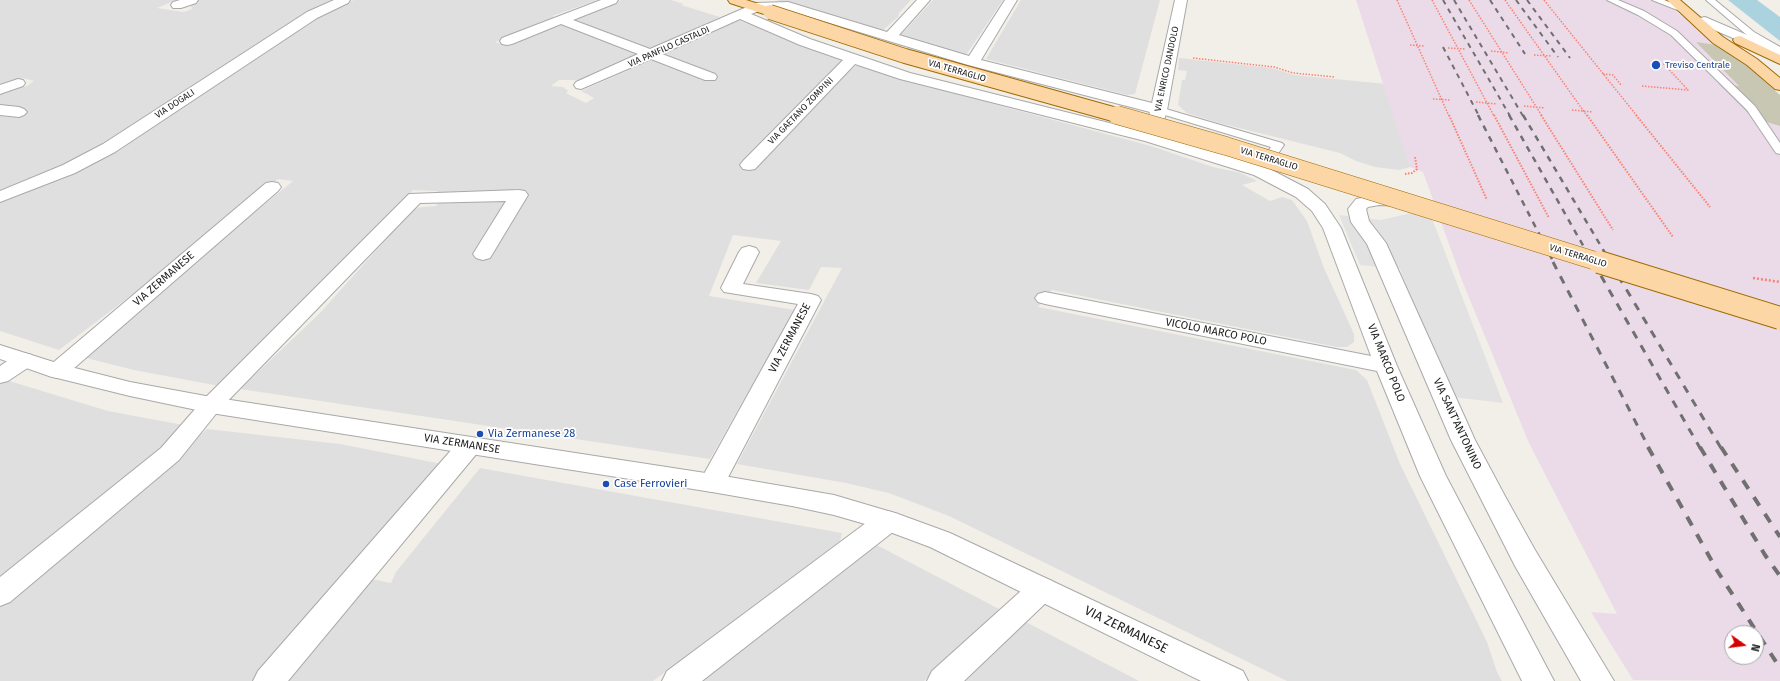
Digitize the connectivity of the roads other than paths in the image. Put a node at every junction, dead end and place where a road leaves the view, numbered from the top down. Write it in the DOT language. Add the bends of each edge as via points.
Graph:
graph roads {
  1 [pos="192,0"];
  2 [pos="344,0"];
  3 [pos="612,0"];
  4 [pos="734,0"];
  5 [pos="924,0"];
  6 [pos="1011,0"];
  7 [pos="1181,0"];
  8 [pos="1611,0"];
  9 [pos="1656,0"];
  10 [pos="1710,0"];
  11 [pos="1678,4"];
  12 [pos="177,5"];
  13 [pos="763,10"];
  14 [pos="740,14"];
  15 [pos="562,20"];
  16 [pos="1705,21"];
  17 [pos="889,38"];
  18 [pos="507,41"];
  19 [pos="1780,52"];
  20 [pos="652,55"];
  21 [pos="853,58"];
  22 [pos="1780,60"];
  23 [pos="973,62"];
  24 [pos="710,77"];
  25 [pos="18,83"];
  26 [pos="581,85"];
  27 [pos="1780,86"];
  28 [pos="0,90"];
  29 [pos="0,110"];
  30 [pos="1159,110"];
  31 [pos="19,112"];
  32 [pos="1766,132"];
  33 [pos="1152,138"];
  34 [pos="1780,143"];
  35 [pos="1780,151"];
  36 [pos="749,165"];
  37 [pos="1260,171"];
  38 [pos="272,187"];
  39 [pos="0,197"];
  40 [pos="1408,203"];
  41 [pos="749,252"];
  42 [pos="483,254"];
  43 [pos="1045,298"];
  44 [pos="1780,318"];
  45 [pos="0,352"];
  46 [pos="24,360"];
  47 [pos="1386,366"];
  48 [pos="57,371"];
  49 [pos="0,376"];
  50 [pos="211,405"];
  51 [pos="469,446"];
  52 [pos="712,483"];
  53 [pos="888,521"];
  54 [pos="1042,589"];
  55 [pos="0,594"];
  56 [pos="1215,677"];
  57 [pos="269,681"];
  58 [pos="678,681"];
  59 [pos="943,681"];
  60 [pos="1538,681"];
  61 [pos="1598,681"];
  1 -- 12 [label="street"];
  2 -- 39 [label="street, VIA DOGALI" via="312,15 109,148 69,169"];
  3 -- 15 [label="street"];
  4 -- 13 [label="main road, VIA TERRAGLIO"];
  5 -- 17 [label="street"];
  6 -- 23 [label="street"];
  7 -- 30 [label="street, VIA ENRICO DANDOLO"];
  8 -- 32 [label="lane" via="1641,13 1674,33 1751,108"];
  9 -- 11 [label="lane"];
  10 -- 19 [label="lane" via="1751,34"];
  11 -- 16 [label="main road"];
  11 -- 27 [label="main road" via="1718,40 1755,64"];
  13 -- 14 [label="street, VIA PANFILO CASTALDI"];
  13 -- 17 [label="street, VIA TERRAGLIO" via="767,5 788,6"];
  13 -- 40 [label="main road, VIA TERRAGLIO, bridge" via="905,56 1226,146"];
  14 -- 20 [label="street, VIA PANFILO CASTALDI"];
  14 -- 21 [label="street, VIA TERRAGLIO" via="805,42"];
  15 -- 18 [label="street"];
  15 -- 20 [label="street"];
  16 -- 19 [label="street"];
  16 -- 22 [label="main road"];
  17 -- 23 [label="street, VIA TERRAGLIO"];
  20 -- 24 [label="street"];
  20 -- 26 [label="street, VIA PANFILO CASTALDI"];
  21 -- 33 [label="street, VIA TERRAGLIO" via="905,76"];
  21 -- 36 [label="street, VIA GAETANO ZOMPINI"];
  23 -- 30 [label="street, VIA TERRAGLIO"];
  25 -- 28 [label="street"];
  29 -- 31 [label="street"];
  30 -- 33 [label="street, VIA ENRICO DANDOLO"];
  30 -- 37 [label="lane" via="1278,145"];
  32 -- 34 [label="lane"];
  32 -- 35 [label="lane"];
  33 -- 37 [label="street, VIA MARCO POLO"];
  37 -- 47 [label="street, VIA MARCO POLO" via="1302,193 1325,217 1332,228"];
  38 -- 48 [label="street, VIA ZERMANESE"];
  40 -- 44 [label="main road, VIA TERRAGLIO, bridge"];
  40 -- 61 [label="street, VIA SANT'ANTONINO, bridge" via="1368,201 1356,208 1360,222 1376,243 1463,440 1492,498"];
  41 -- 52 [label="street, VIA ZERMANESE" via="731,288 811,300"];
  42 -- 50 [label="street" via="519,195 415,198"];
  43 -- 47 [label="street, VICOLO MARCO POLO"];
  45 -- 46 [label="street, VIA ZERMANESE"];
  46 -- 48 [label="street, VIA ZERMANESE"];
  46 -- 49 [label="street"];
  47 -- 60 [label="street, VIA MARCO POLO" via="1436,483"];
  48 -- 50 [label="street, VIA ZERMANESE"];
  50 -- 51 [label="street, VIA ZERMANESE"];
  50 -- 55 [label="street" via="170,454"];
  51 -- 52 [label="street, VIA ZERMANESE"];
  51 -- 57 [label="street"];
  52 -- 53 [label="street, VIA ZERMANESE" via="799,497"];
  53 -- 54 [label="street, VIA ZERMANESE" via="940,540"];
  53 -- 58 [label="street"];
  54 -- 56 [label="street, VIA ZERMANESE"];
  54 -- 59 [label="street"];
}
